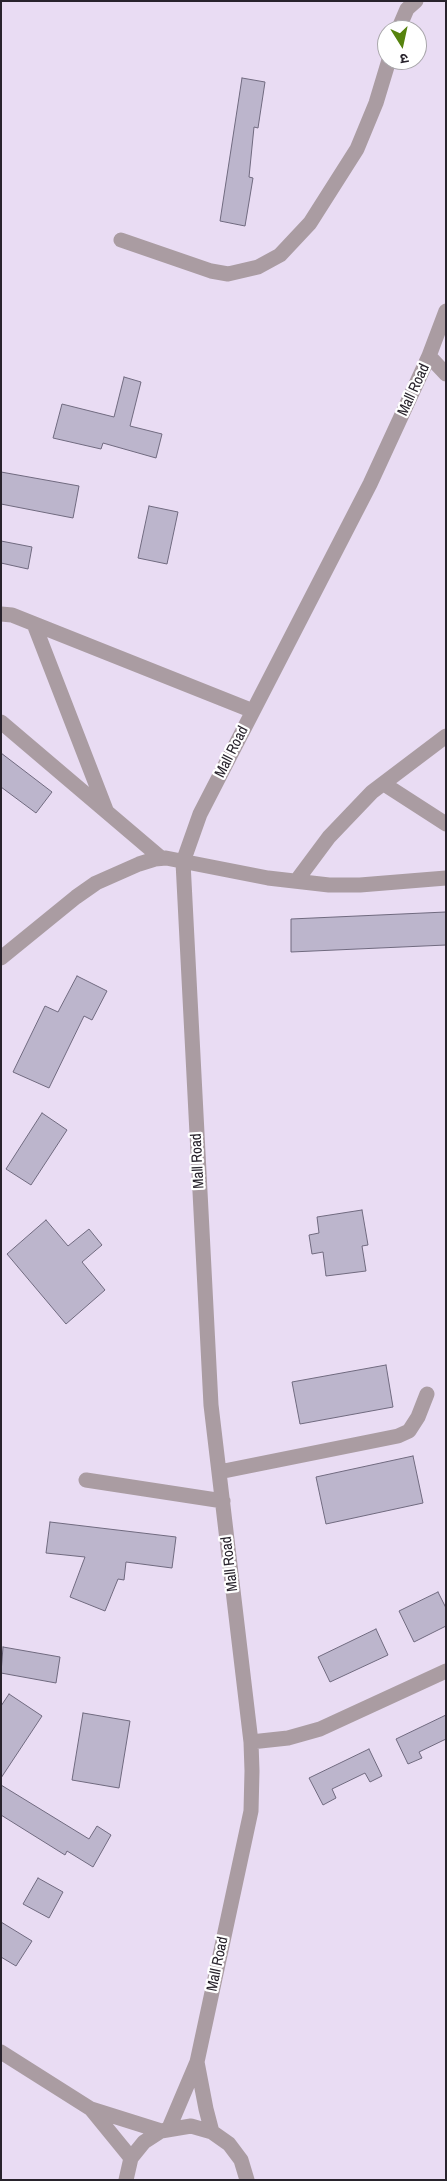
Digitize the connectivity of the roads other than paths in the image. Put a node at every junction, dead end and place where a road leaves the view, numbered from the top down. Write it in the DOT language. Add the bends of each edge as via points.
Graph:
graph roads {
  1 [pos="416,1"];
  2 [pos="402,20"];
  3 [pos="386,70"];
  4 [pos="121,240"];
  5 [pos="446,311"];
  6 [pos="429,356"];
  7 [pos="446,374"];
  8 [pos="1,614"];
  9 [pos="34,624"];
  10 [pos="253,711"];
  11 [pos="1,722"];
  12 [pos="446,736"];
  13 [pos="384,784"];
  14 [pos="106,811"];
  15 [pos="446,824"];
  16 [pos="161,858"];
  17 [pos="183,862"];
  18 [pos="446,878"];
  19 [pos="297,880"];
  20 [pos="1,958"];
  21 [pos="427,1394"];
  22 [pos="220,1472"];
  23 [pos="86,1480"];
  24 [pos="223,1502"];
  25 [pos="446,1670"];
  26 [pos="251,1742"];
  27 [pos="1,2052"];
  28 [pos="197,2062"];
  29 [pos="91,2110"];
  30 [pos="165,2130"];
  31 [pos="212,2132"];
  32 [pos="131,2158"];
  33 [pos="126,2180"];
  34 [pos="247,2180"];
  1 -- 2 [label="street" via="407,9"];
  3 -- 4 [label="street" via="357,149 310,224 280,255 258,267 228,274"];
  5 -- 6 [label="street, Mall Road"];
  6 -- 7 [label="street"];
  6 -- 10 [label="street, Mall Road" via="370,484"];
  8 -- 9 [label="street"];
  9 -- 10 [label="street"];
  9 -- 14 [label="street"];
  10 -- 17 [label="street, Mall Road" via="200,814"];
  11 -- 14 [label="street"];
  12 -- 13 [label="street"];
  13 -- 15 [label="street"];
  13 -- 19 [label="street" via="372,792 329,837"];
  14 -- 16 [label="street"];
  16 -- 17 [label="street"];
  16 -- 20 [label="street" via="96,883"];
  17 -- 19 [label="street" via="268,878"];
  17 -- 22 [label="street, Mall Road" via="211,1405"];
  18 -- 19 [label="street" via="360,885"];
  21 -- 22 [label="street" via="409,1431 398,1436"];
  22 -- 24 [label="street, Mall Road"];
  23 -- 24 [label="street"];
  24 -- 26 [label="street, Mall Road"];
  25 -- 26 [label="street" via="320,1730"];
  26 -- 28 [label="street, Mall Road" via="251,1811"];
  27 -- 29 [label="street"];
  28 -- 30 [label="street"];
  28 -- 31 [label="street"];
  29 -- 30 [label="street"];
  29 -- 32 [label="street"];
  30 -- 31 [label="street" via="191,2126"];
  30 -- 32 [label="street" via="144,2142"];
  31 -- 34 [label="street" via="233,2149 241,2160"];
  32 -- 33 [label="street"];
}
